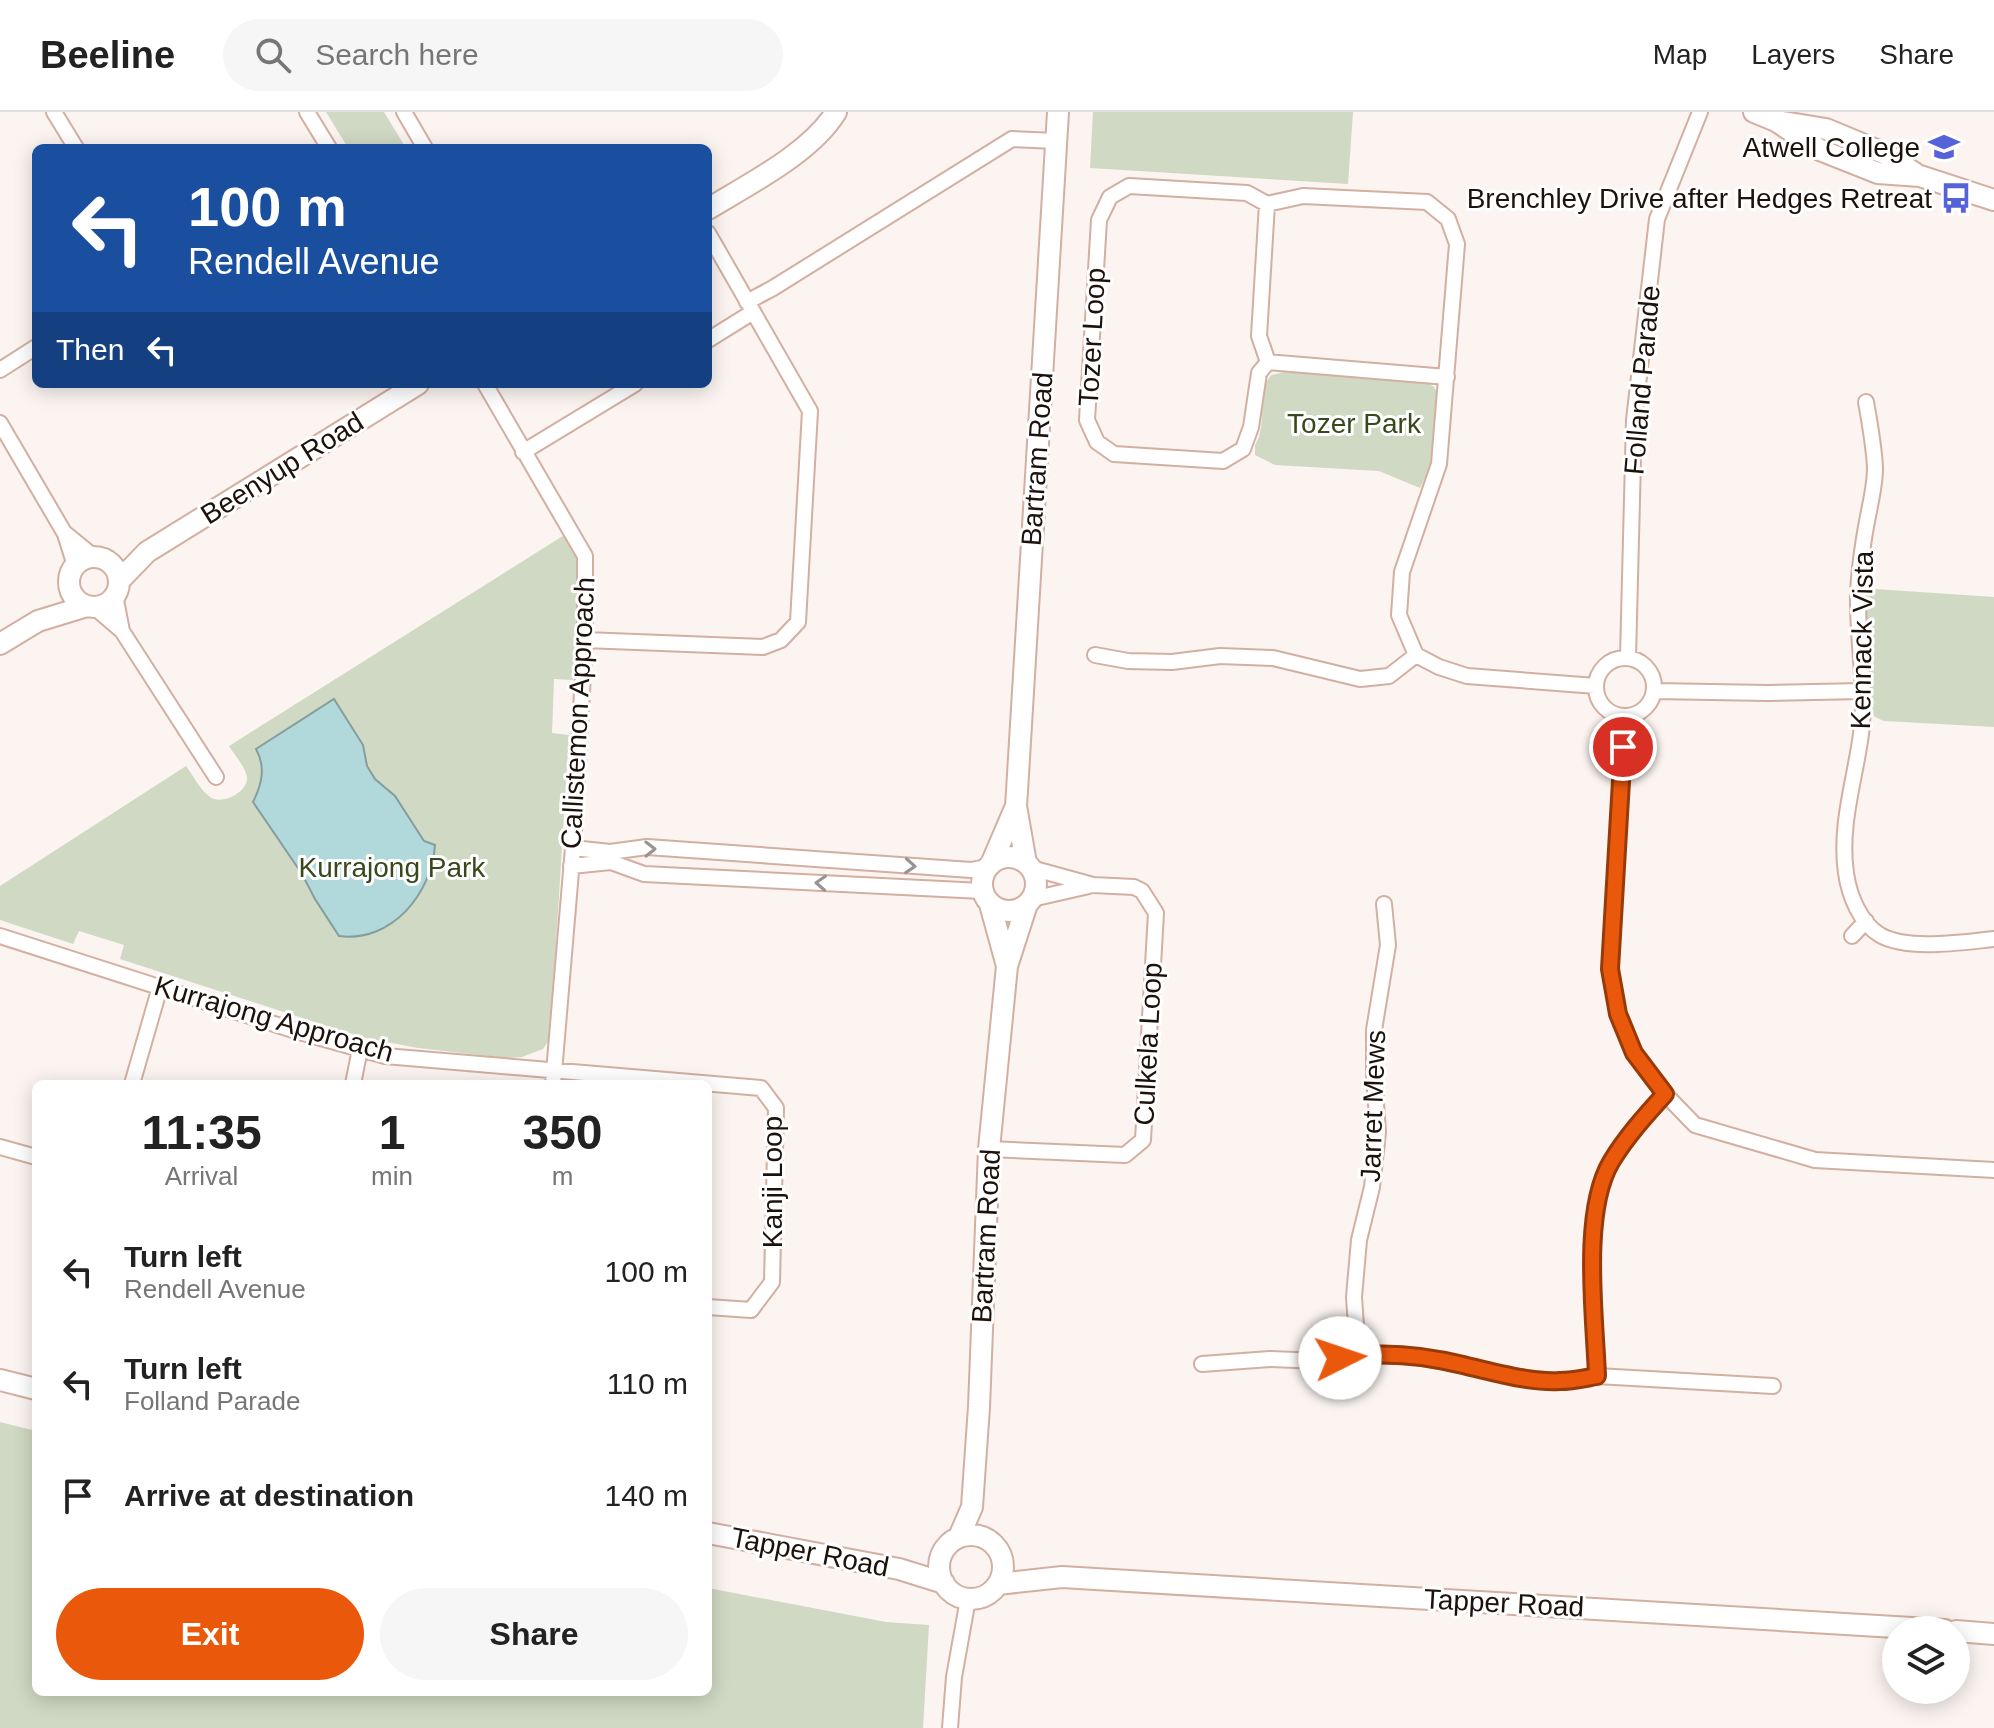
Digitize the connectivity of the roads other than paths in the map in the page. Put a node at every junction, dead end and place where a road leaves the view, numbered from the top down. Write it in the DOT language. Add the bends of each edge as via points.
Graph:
graph roads {
  1 [pos="54,112"];
  2 [pos="307,112"];
  3 [pos="836,112"];
  4 [pos="1058,112"];
  5 [pos="1700,112"];
  6 [pos="1754,112"];
  7 [pos="411,115"];
  8 [pos="1056,141"];
  9 [pos="74,144"];
  10 [pos="327,144"];
  11 [pos="423,144"];
  12 [pos="1994,200"];
  13 [pos="1267,204"];
  14 [pos="712,207"];
  15 [pos="712,240"];
  16 [pos="750,307"];
  17 [pos="712,337"];
  18 [pos="32,350"];
  19 [pos="1268,362"];
  20 [pos="0,370"];
  21 [pos="1447,377"];
  22 [pos="412,388"];
  23 [pos="487,388"];
  24 [pos="628,388"];
  25 [pos="1866,402"];
  26 [pos="0,423"];
  27 [pos="523,452"];
  28 [pos="65,534"];
  29 [pos="147,552"];
  30 [pos="101,559"];
  31 [pos="72,573"];
  32 [pos="117,588"];
  33 [pos="91,606"];
  34 [pos="38,621"];
  35 [pos="122,631"];
  36 [pos="585,640"];
  37 [pos="0,644"];
  38 [pos="1095,655"];
  39 [pos="1416,655"];
  40 [pos="1628,657"];
  41 [pos="1596,686"];
  42 [pos="1654,691"];
  43 [pos="1862,691"];
  44 [pos="1625,716"];
  45 [pos="216,777"];
  46 [pos="1016,806"];
  47 [pos="573,848"];
  48 [pos="990,865"];
  49 [pos="571,866"];
  50 [pos="1029,866"];
  51 [pos="1093,885"];
  52 [pos="986,897"];
  53 [pos="1029,902"];
  54 [pos="1384,904"];
  55 [pos="1866,921"];
  56 [pos="0,936"];
  57 [pos="1852,936"];
  58 [pos="1994,939"];
  59 [pos="1007,966"];
  60 [pos="160,987"];
  61 [pos="360,1049"];
  62 [pos="554,1076"];
  63 [pos="133,1080"];
  64 [pos="354,1080"];
  65 [pos="623,1080"];
  66 [pos="712,1085"];
  67 [pos="1665,1094"];
  68 [pos="0,1147"];
  69 [pos="989,1149"];
  70 [pos="32,1156"];
  71 [pos="1994,1170"];
  72 [pos="712,1307"];
  73 [pos="1358,1355"];
  74 [pos="1202,1364"];
  75 [pos="1597,1376"];
  76 [pos="0,1380"];
  77 [pos="1773,1386"];
  78 [pos="32,1388"];
  79 [pos="972,1507"];
  80 [pos="712,1534"];
  81 [pos="959,1537"];
  82 [pos="981,1537"];
  83 [pos="1003,1561"];
  84 [pos="942,1573"];
  85 [pos="1062,1577"];
  86 [pos="998,1584"];
  87 [pos="968,1599"];
  88 [pos="1882,1626"];
  89 [pos="1970,1632"];
  90 [pos="1994,1634"];
  91 [pos="950,1728"];
  1 -- 9 [label="street"];
  2 -- 10 [label="street"];
  3 -- 14 [label="street" via="827,127 784,162"];
  4 -- 8 [label="street, Bartram Road"];
  5 -- 40 [label="street, Folland Parade" via="1657,219 1634,420"];
  6 -- 12 [label="street" via="1826,129 1878,173 1920,176"];
  7 -- 11 [label="street"];
  8 -- 16 [label="street" via="1012,139"];
  8 -- 46 [label="street, Bartram Road"];
  13 -- 19 [label="street" via="1259,336"];
  13 -- 19 [label="street, Tozer Loop" via="1247,193 1129,186 1110,197 1099,220 1087,420 1097,442 1114,454 1223,461 1243,449 1259,373"];
  13 -- 21 [label="street" via="1303,196 1427,202 1448,219 1457,244"];
  15 -- 16 [label="street"];
  16 -- 17 [label="street"];
  16 -- 36 [label="street" via="810,411 798,622 781,640 763,647"];
  18 -- 20 [label="street"];
  19 -- 21 [label="street"];
  21 -- 39 [label="street" via="1439,464 1402,572 1399,615"];
  22 -- 29 [label="street, Beenyup Road"];
  23 -- 27 [label="street, Callistemon Approach"];
  24 -- 27 [label="street"];
  25 -- 43 [label="street, Kennack Vista" via="1875,471 1859,573"];
  26 -- 28 [label="street"];
  27 -- 36 [label="street, Callistemon Approach" via="585,556"];
  28 -- 30 [label="street"];
  28 -- 31 [label="street"];
  29 -- 30 [label="street, Beenyup Road"];
  29 -- 32 [label="street, Beenyup Road"];
  30 -- 31 [label="street, Beenyup Road" via="80,561"];
  30 -- 32 [label="street" via="113,566"];
  31 -- 33 [label="street" via="74,596"];
  31 -- 34 [label="street, Beenyup Road"];
  32 -- 33 [label="street, Beenyup Road" via="110,602"];
  32 -- 35 [label="street"];
  33 -- 34 [label="street, Beenyup Road"];
  33 -- 35 [label="street"];
  34 -- 37 [label="street, Beenyup Road"];
  35 -- 45 [label="street"];
  36 -- 47 [label="street, Callistemon Approach"];
  38 -- 39 [label="street" via="1172,662 1220,656 1273,658 1360,679 1389,676"];
  39 -- 41 [label="street" via="1467,676"];
  40 -- 41 [label="street" via="1608,663"];
  40 -- 42 [label="street" via="1650,672"];
  41 -- 44 [label="street" via="1601,705"];
  42 -- 43 [label="street"];
  42 -- 44 [label="street" via="1642,711"];
  43 -- 55 [label="street, Kennack Vista" via="1845,870 1851,898"];
  44 -- 67 [label="street" via="1610,969 1618,1014 1634,1053"];
  46 -- 48 [label="street, Bartram Road"];
  46 -- 50 [label="street, Bartram Road"];
  47 -- 48 [label="street, one-way" via="610,852 647,847 971,870"];
  47 -- 49 [label="street, Callistemon Approach"];
  48 -- 50 [label="street" via="1009,856"];
  48 -- 52 [label="street" via="983,874"];
  52 -- 49 [label="street, one-way" via="644,874 611,862"];
  49 -- 62 [label="street, Callistemon Approach"];
  50 -- 51 [label="street, Culkela Loop"];
  50 -- 53 [label="street" via="1036,880"];
  51 -- 53 [label="street, Culkela Loop"];
  51 -- 69 [label="street, Culkela Loop" via="1134,887 1156,913 1143,1140 1125,1155"];
  52 -- 53 [label="street" via="1004,911"];
  52 -- 59 [label="street, Bartram Road"];
  53 -- 59 [label="street, Bartram Road"];
  54 -- 73 [label="street, Jarret Mews" via="1388,945 1374,1030 1378,1132 1354,1297"];
  55 -- 57 [label="street"];
  55 -- 58 [label="street" via="1880,935 1903,942"];
  56 -- 60 [label="street, Kurrajong Approach"];
  59 -- 69 [label="street, Bartram Road"];
  60 -- 61 [label="street, Kurrajong Approach"];
  60 -- 63 [label="street"];
  61 -- 62 [label="street, Kurrajong Approach"];
  61 -- 64 [label="street"];
  62 -- 65 [label="street, Kanji Loop"];
  66 -- 72 [label="street, Kanji Loop" via="761,1088 776,1108 772,1282 751,1310"];
  67 -- 71 [label="street" via="1695,1125 1815,1160"];
  67 -- 75 [label="street" via="1610,1165 1597,1201 1592,1255"];
  68 -- 70 [label="street"];
  69 -- 79 [label="street, Bartram Road"];
  73 -- 74 [label="street"];
  73 -- 75 [label="street" via="1411,1356 1559,1382"];
  75 -- 77 [label="street"];
  76 -- 78 [label="street"];
  79 -- 81 [label="street, Bartram Road"];
  79 -- 82 [label="street, Bartram Road"];
  80 -- 84 [label="street, Tapper Road"];
  81 -- 82 [label="street"];
  81 -- 84 [label="street" via="943,1552"];
  82 -- 83 [label="street"];
  83 -- 85 [label="street, Tapper Road"];
  83 -- 86 [label="street"];
  84 -- 87 [label="street" via="958,1596"];
  85 -- 86 [label="street, Tapper Road"];
  85 -- 88 [label="street, Tapper Road"];
  86 -- 87 [label="street" via="990,1593"];
  87 -- 91 [label="street"];
  89 -- 90 [label="street"];
}
